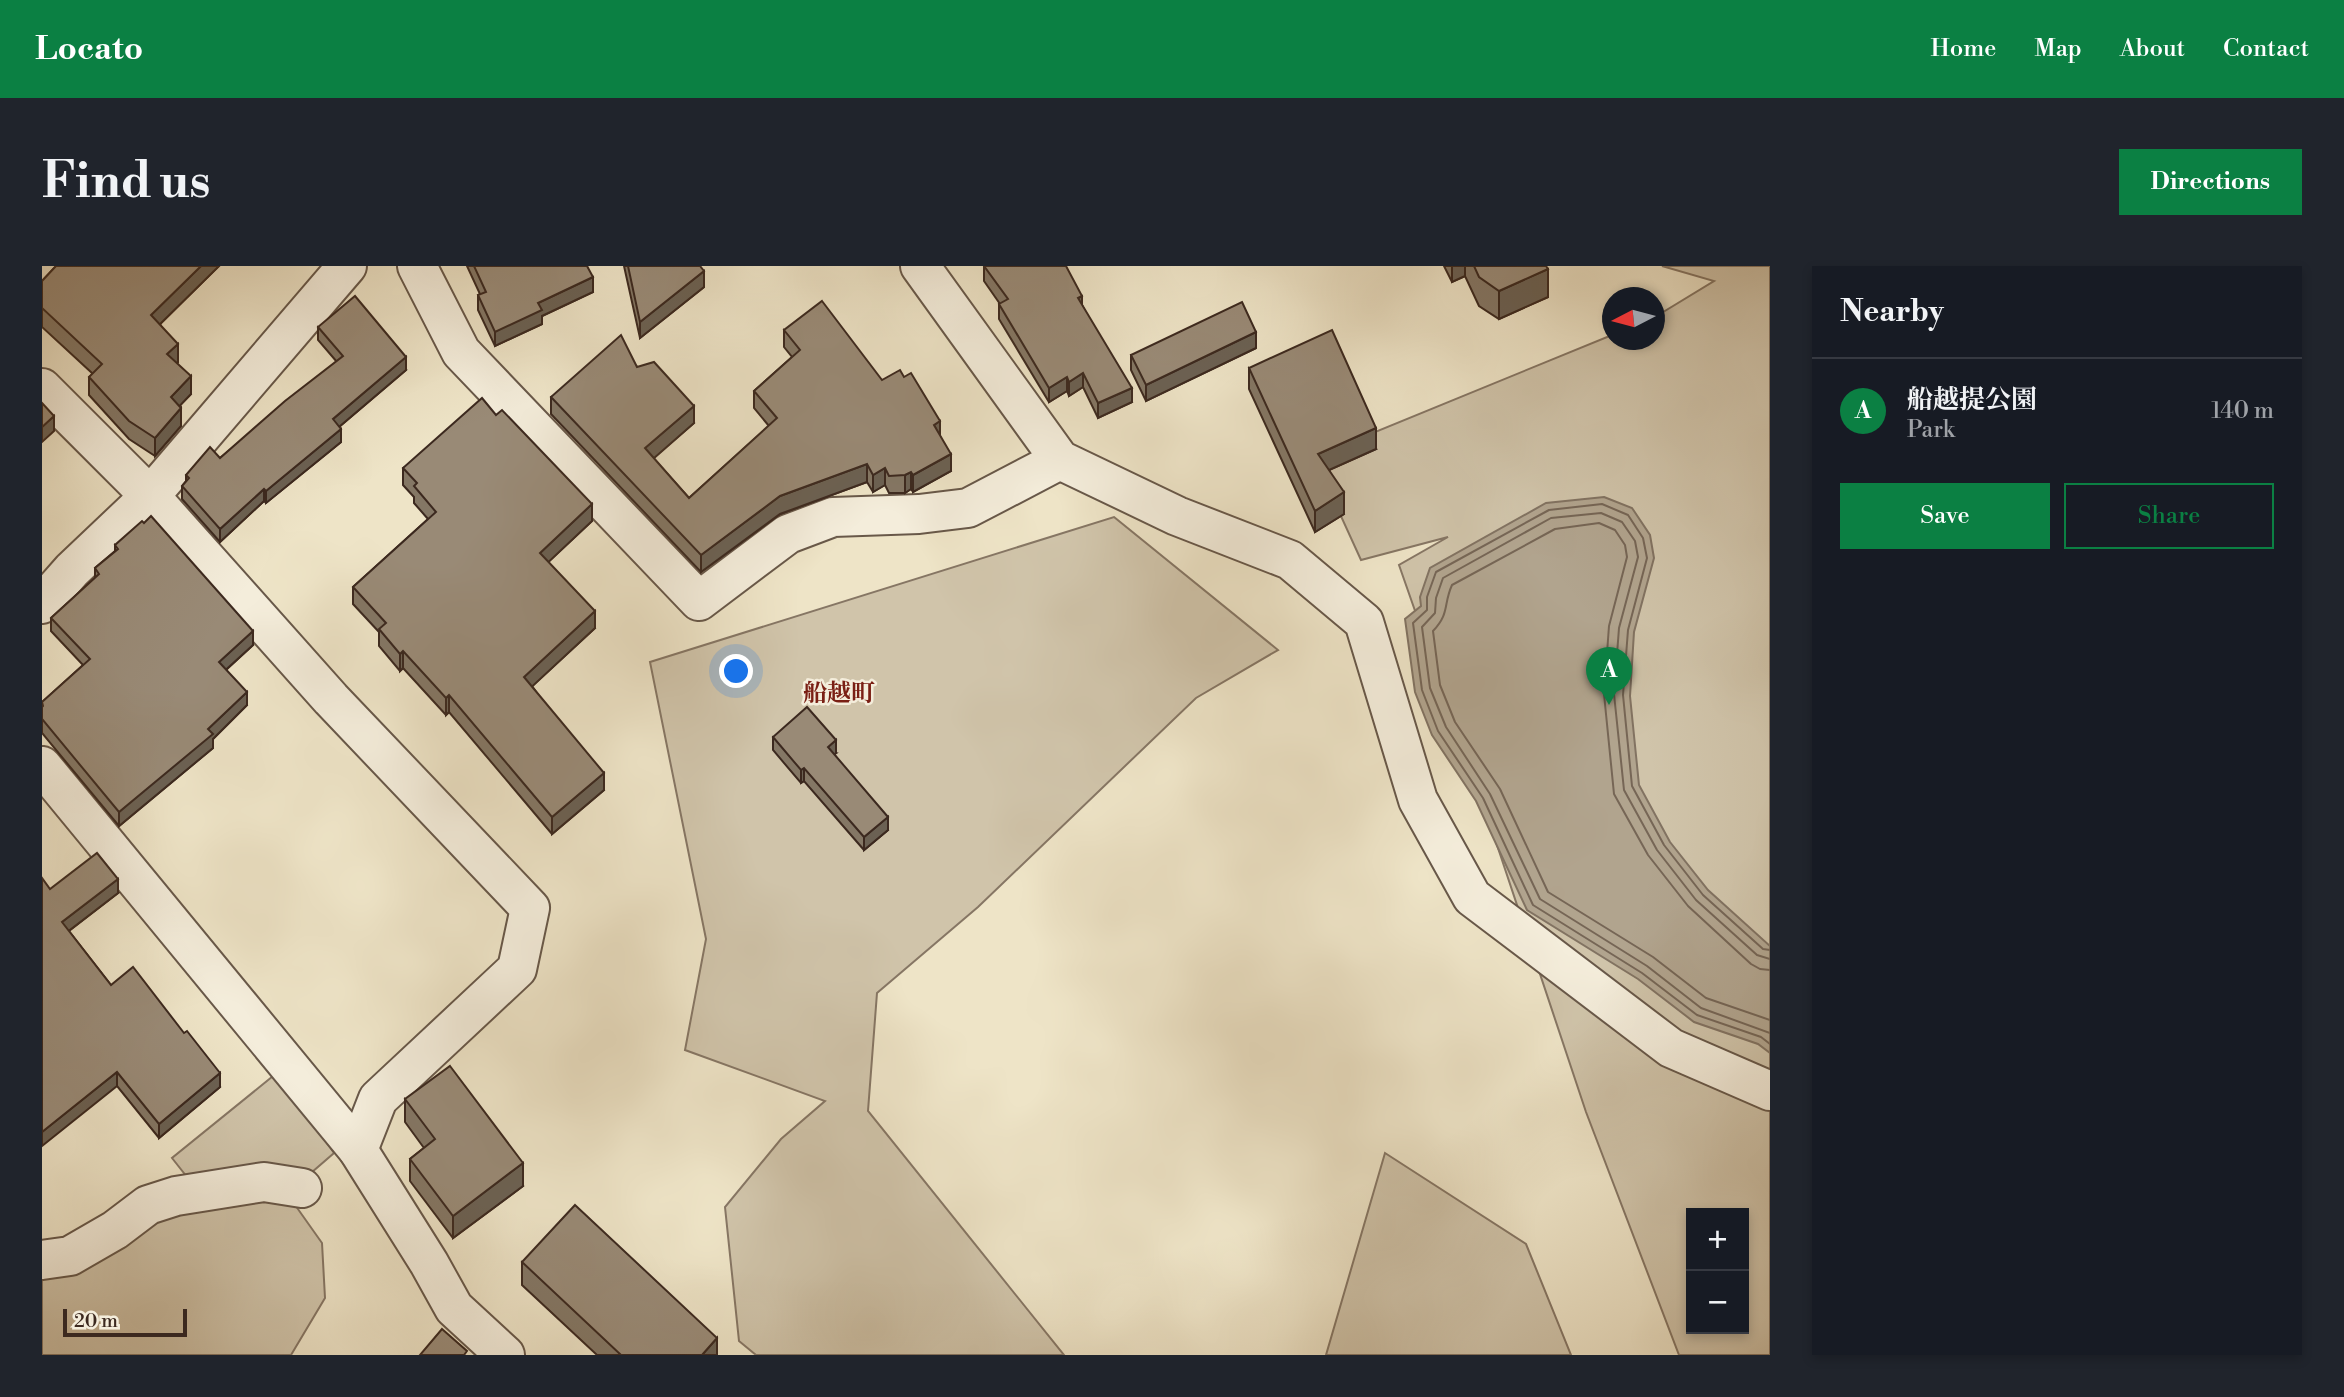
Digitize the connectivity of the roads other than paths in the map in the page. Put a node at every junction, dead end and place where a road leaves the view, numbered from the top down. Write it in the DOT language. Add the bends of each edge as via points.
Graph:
graph roads {
  1 [pos="347,266"];
  2 [pos="417,266"];
  3 [pos="920,266"];
  4 [pos="42,388"];
  5 [pos="1060,460"];
  6 [pos="150,496"];
  7 [pos="42,604"];
  8 [pos="42,766"];
  9 [pos="1770,1091"];
  10 [pos="358,1150"];
  11 [pos="302,1188"];
  12 [pos="42,1261"];
  13 [pos="505,1355"];
  1 -- 6 [label="street"];
  2 -- 5 [label="street" via="461,352 699,601 788,534 833,517 968,508"];
  3 -- 5 [label="street"];
  4 -- 6 [label="street"];
  5 -- 9 [label="street" via="1177,516 1290,560 1364,622 1418,800 1472,897 1671,1048"];
  6 -- 7 [label="street"];
  6 -- 10 [label="street" via="331,699 530,908 517,968 379,1099"];
  8 -- 10 [label="street"];
  10 -- 13 [label="street" via="454,1308"];
  11 -- 12 [label="street" via="264,1182 176,1196 148,1205 71,1256"];
}
